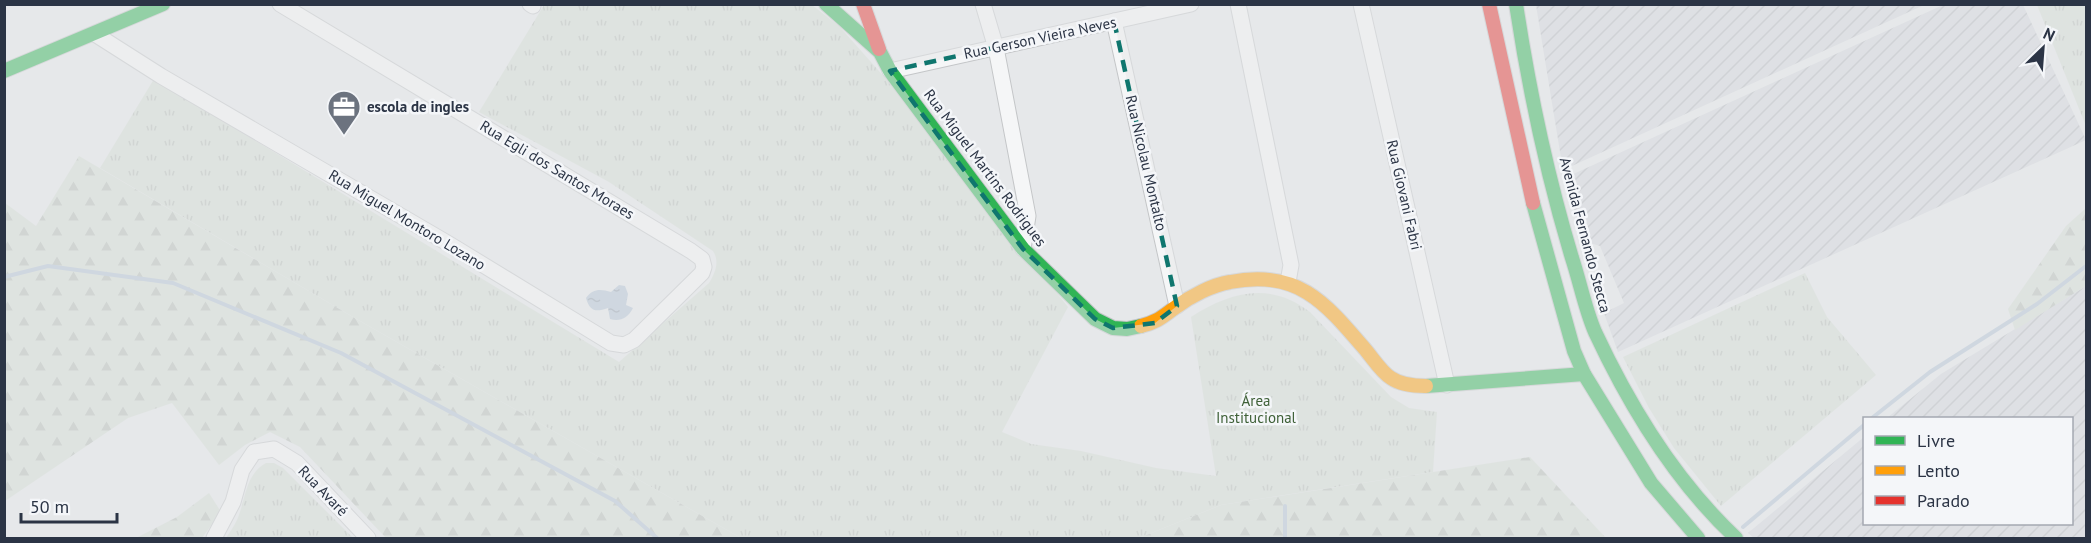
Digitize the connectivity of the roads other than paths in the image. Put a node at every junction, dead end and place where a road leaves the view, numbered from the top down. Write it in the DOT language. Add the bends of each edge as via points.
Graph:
graph roads {
  1 [pos="163,4"];
  2 [pos="280,4"];
  3 [pos="826,4"];
  4 [pos="863,4"];
  5 [pos="982,4"];
  6 [pos="1191,4"];
  7 [pos="1238,4"];
  8 [pos="1361,4"];
  9 [pos="1489,4"];
  10 [pos="1516,4"];
  11 [pos="1114,21"];
  12 [pos="95,33"];
  13 [pos="996,48"];
  14 [pos="880,52"];
  15 [pos="4,71"];
  16 [pos="890,71"];
  17 [pos="1023,249"];
  18 [pos="704,267"];
  19 [pos="1288,282"];
  20 [pos="1177,306"];
  21 [pos="1594,330"];
  22 [pos="1584,374"];
  23 [pos="1447,385"];
  24 [pos="214,538"];
  25 [pos="368,538"];
  26 [pos="1698,538"];
  27 [pos="1736,538"];
  1 -- 12 [label="main road"];
  2 -- 18 [label="street, Rua Egli dos Santos Moraes" via="691,251 702,259"];
  3 -- 14 [label="main road, Rua Miguel Martins Rodrigues"];
  4 -- 14 [label="main road"];
  5 -- 13 [label="street"];
  6 -- 11 [label="street, Rua Gerson Vieira Neves"];
  7 -- 19 [label="street" via="1291,265"];
  8 -- 23 [label="street, Rua Giovani Fabri"];
  9 -- 22 [label="main road" via="1534,211"];
  10 -- 21 [label="main road, Avenida Fernando Stecca" via="1557,207"];
  11 -- 13 [label="street, Rua Gerson Vieira Neves"];
  11 -- 20 [label="street, Rua Nicolau Montalto"];
  12 -- 15 [label="main road"];
  12 -- 18 [label="street, Rua Miguel Montoro Lozano" via="611,343 624,345 634,340"];
  13 -- 16 [label="street, Rua Gerson Vieira Neves"];
  13 -- 17 [label="street" via="1028,216"];
  14 -- 16 [label="main road, Rua Miguel Martins Rodrigues"];
  16 -- 17 [label="main road, Rua Miguel Martins Rodrigues"];
  17 -- 20 [label="main road, Rua Miguel Martins Rodrigues" via="1095,319 1113,328 1155,323"];
  19 -- 20 [label="main road, Rua Miguel Martins Rodrigues" via="1229,282"];
  19 -- 23 [label="main road, Rua Miguel Martins Rodrigues" via="1311,294 1337,316 1390,378 1420,386"];
  21 -- 22 [label="main road" via="1595,345"];
  21 -- 27 [label="main road, Avenida Fernando Stecca" via="1638,415 1671,465"];
  22 -- 23 [label="main road, Rua Miguel Martins Rodrigues"];
  22 -- 26 [label="main road" via="1651,483"];
  24 -- 25 [label="street, Rua Avaré" via="233,502 242,470 254,452 274,449 297,463"];
}
